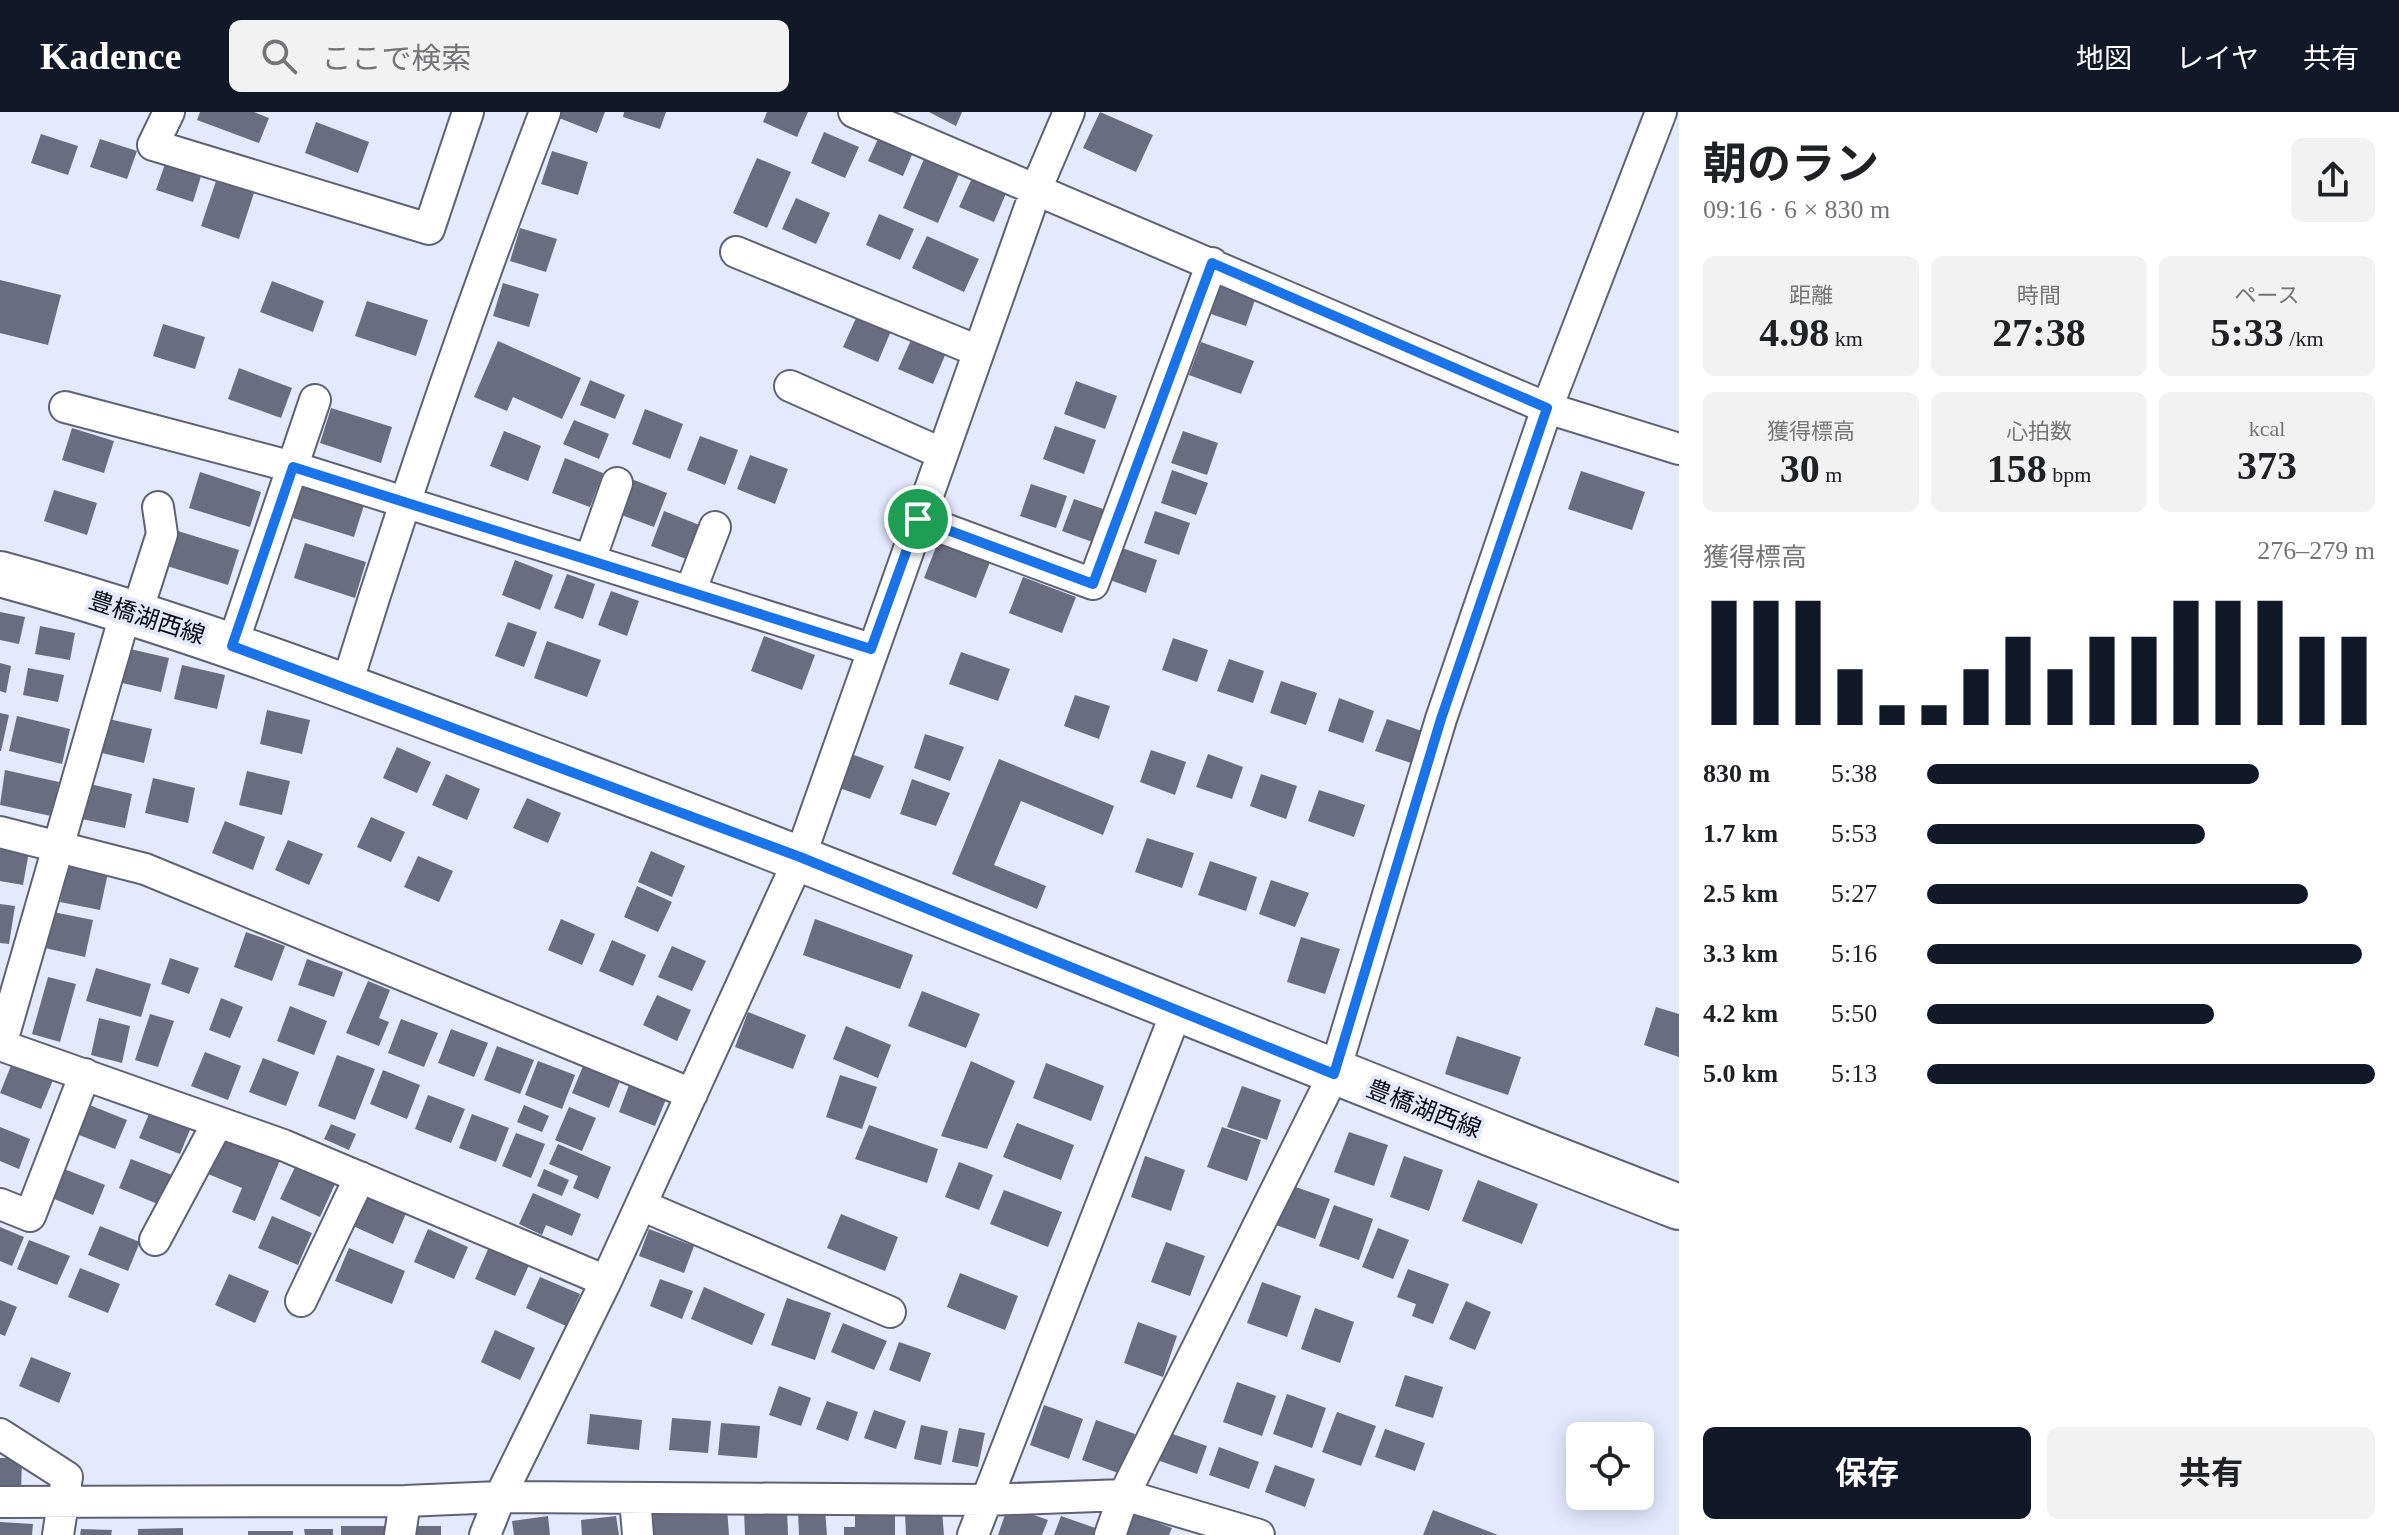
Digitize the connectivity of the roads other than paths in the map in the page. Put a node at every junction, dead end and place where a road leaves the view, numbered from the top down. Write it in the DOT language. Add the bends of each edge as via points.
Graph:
graph roads {
  1 [pos="169,112"];
  2 [pos="468,112"];
  3 [pos="545,112"];
  4 [pos="854,112"];
  5 [pos="1069,112"];
  6 [pos="1661,112"];
  7 [pos="1037,187"];
  8 [pos="736,252"];
  9 [pos="1212,263"];
  10 [pos="978,351"];
  11 [pos="790,386"];
  12 [pos="315,400"];
  13 [pos="65,407"];
  14 [pos="1547,408"];
  15 [pos="1679,449"];
  16 [pos="941,453"];
  17 [pos="293,467"];
  18 [pos="617,483"];
  19 [pos="404,502"];
  20 [pos="158,507"];
  21 [pos="918,519"];
  22 [pos="715,527"];
  23 [pos="590,560"];
  24 [pos="0,574"];
  25 [pos="690,592"];
  26 [pos="132,610"];
  27 [pos="232,646"];
  28 [pos="871,649"];
  29 [pos="346,687"];
  30 [pos="0,832"];
  31 [pos="58,847"];
  32 [pos="800,857"];
  33 [pos="1177,1010"];
  34 [pos="0,1045"];
  35 [pos="85,1074"];
  36 [pos="1334,1074"];
  37 [pos="692,1094"];
  38 [pos="218,1122"];
  39 [pos="360,1177"];
  40 [pos="0,1204"];
  41 [pos="641,1205"];
  42 [pos="1679,1207"];
  43 [pos="155,1240"];
  44 [pos="606,1281"];
  45 [pos="301,1301"];
  46 [pos="890,1312"];
  47 [pos="0,1434"];
  48 [pos="1124,1495"];
  49 [pos="500,1497"];
  50 [pos="635,1498"];
  51 [pos="985,1500"];
  52 [pos="405,1501"];
  53 [pos="0,1502"];
  54 [pos="61,1504"];
  55 [pos="58,1535"];
  56 [pos="400,1535"];
  57 [pos="485,1535"];
  58 [pos="638,1535"];
  59 [pos="973,1535"];
  60 [pos="1110,1535"];
  61 [pos="1259,1535"];
  1 -- 2 [label="street" via="153,145 429,229"];
  3 -- 19 [label="street"];
  4 -- 7 [label="street"];
  5 -- 7 [label="street"];
  6 -- 14 [label="street"];
  7 -- 9 [label="street"];
  7 -- 10 [label="street"];
  8 -- 10 [label="street"];
  9 -- 14 [label="street"];
  9 -- 21 [label="street" via="1093,584"];
  10 -- 16 [label="street"];
  11 -- 16 [label="street"];
  12 -- 17 [label="street"];
  13 -- 17 [label="street"];
  14 -- 15 [label="street"];
  14 -- 36 [label="street" via="1441,719"];
  16 -- 21 [label="street"];
  17 -- 19 [label="street"];
  17 -- 27 [label="street"];
  18 -- 23 [label="street"];
  19 -- 23 [label="street"];
  19 -- 29 [label="street"];
  20 -- 26 [label="street" via="162,534"];
  21 -- 28 [label="street"];
  22 -- 25 [label="street"];
  23 -- 25 [label="street"];
  24 -- 26 [label="main road, 豊橋湖西線"];
  25 -- 28 [label="street"];
  26 -- 27 [label="main road, 豊橋湖西線"];
  26 -- 31 [label="street"];
  27 -- 29 [label="main road, 豊橋湖西線"];
  28 -- 32 [label="street"];
  29 -- 32 [label="main road, 豊橋湖西線"];
  30 -- 31 [label="street"];
  31 -- 34 [label="street"];
  31 -- 37 [label="street" via="145,869"];
  32 -- 33 [label="main road, 豊橋湖西線"];
  32 -- 37 [label="street"];
  33 -- 36 [label="main road, 豊橋湖西線"];
  33 -- 51 [label="street"];
  34 -- 35 [label="street"];
  35 -- 38 [label="street"];
  35 -- 40 [label="street" via="30,1216"];
  36 -- 42 [label="main road, 豊橋湖西線"];
  36 -- 48 [label="street"];
  37 -- 41 [label="street"];
  38 -- 39 [label="street"];
  38 -- 43 [label="street"];
  39 -- 44 [label="street"];
  39 -- 45 [label="street"];
  41 -- 44 [label="street"];
  41 -- 46 [label="street"];
  44 -- 49 [label="street"];
  47 -- 54 [label="street" via="67,1477"];
  48 -- 51 [label="street"];
  48 -- 60 [label="street"];
  48 -- 61 [label="street"];
  49 -- 50 [label="street"];
  49 -- 52 [label="street"];
  49 -- 57 [label="street"];
  50 -- 51 [label="street"];
  50 -- 58 [label="street"];
  51 -- 59 [label="street"];
  52 -- 54 [label="street"];
  52 -- 56 [label="street"];
  53 -- 54 [label="street"];
  54 -- 55 [label="street"];
}
